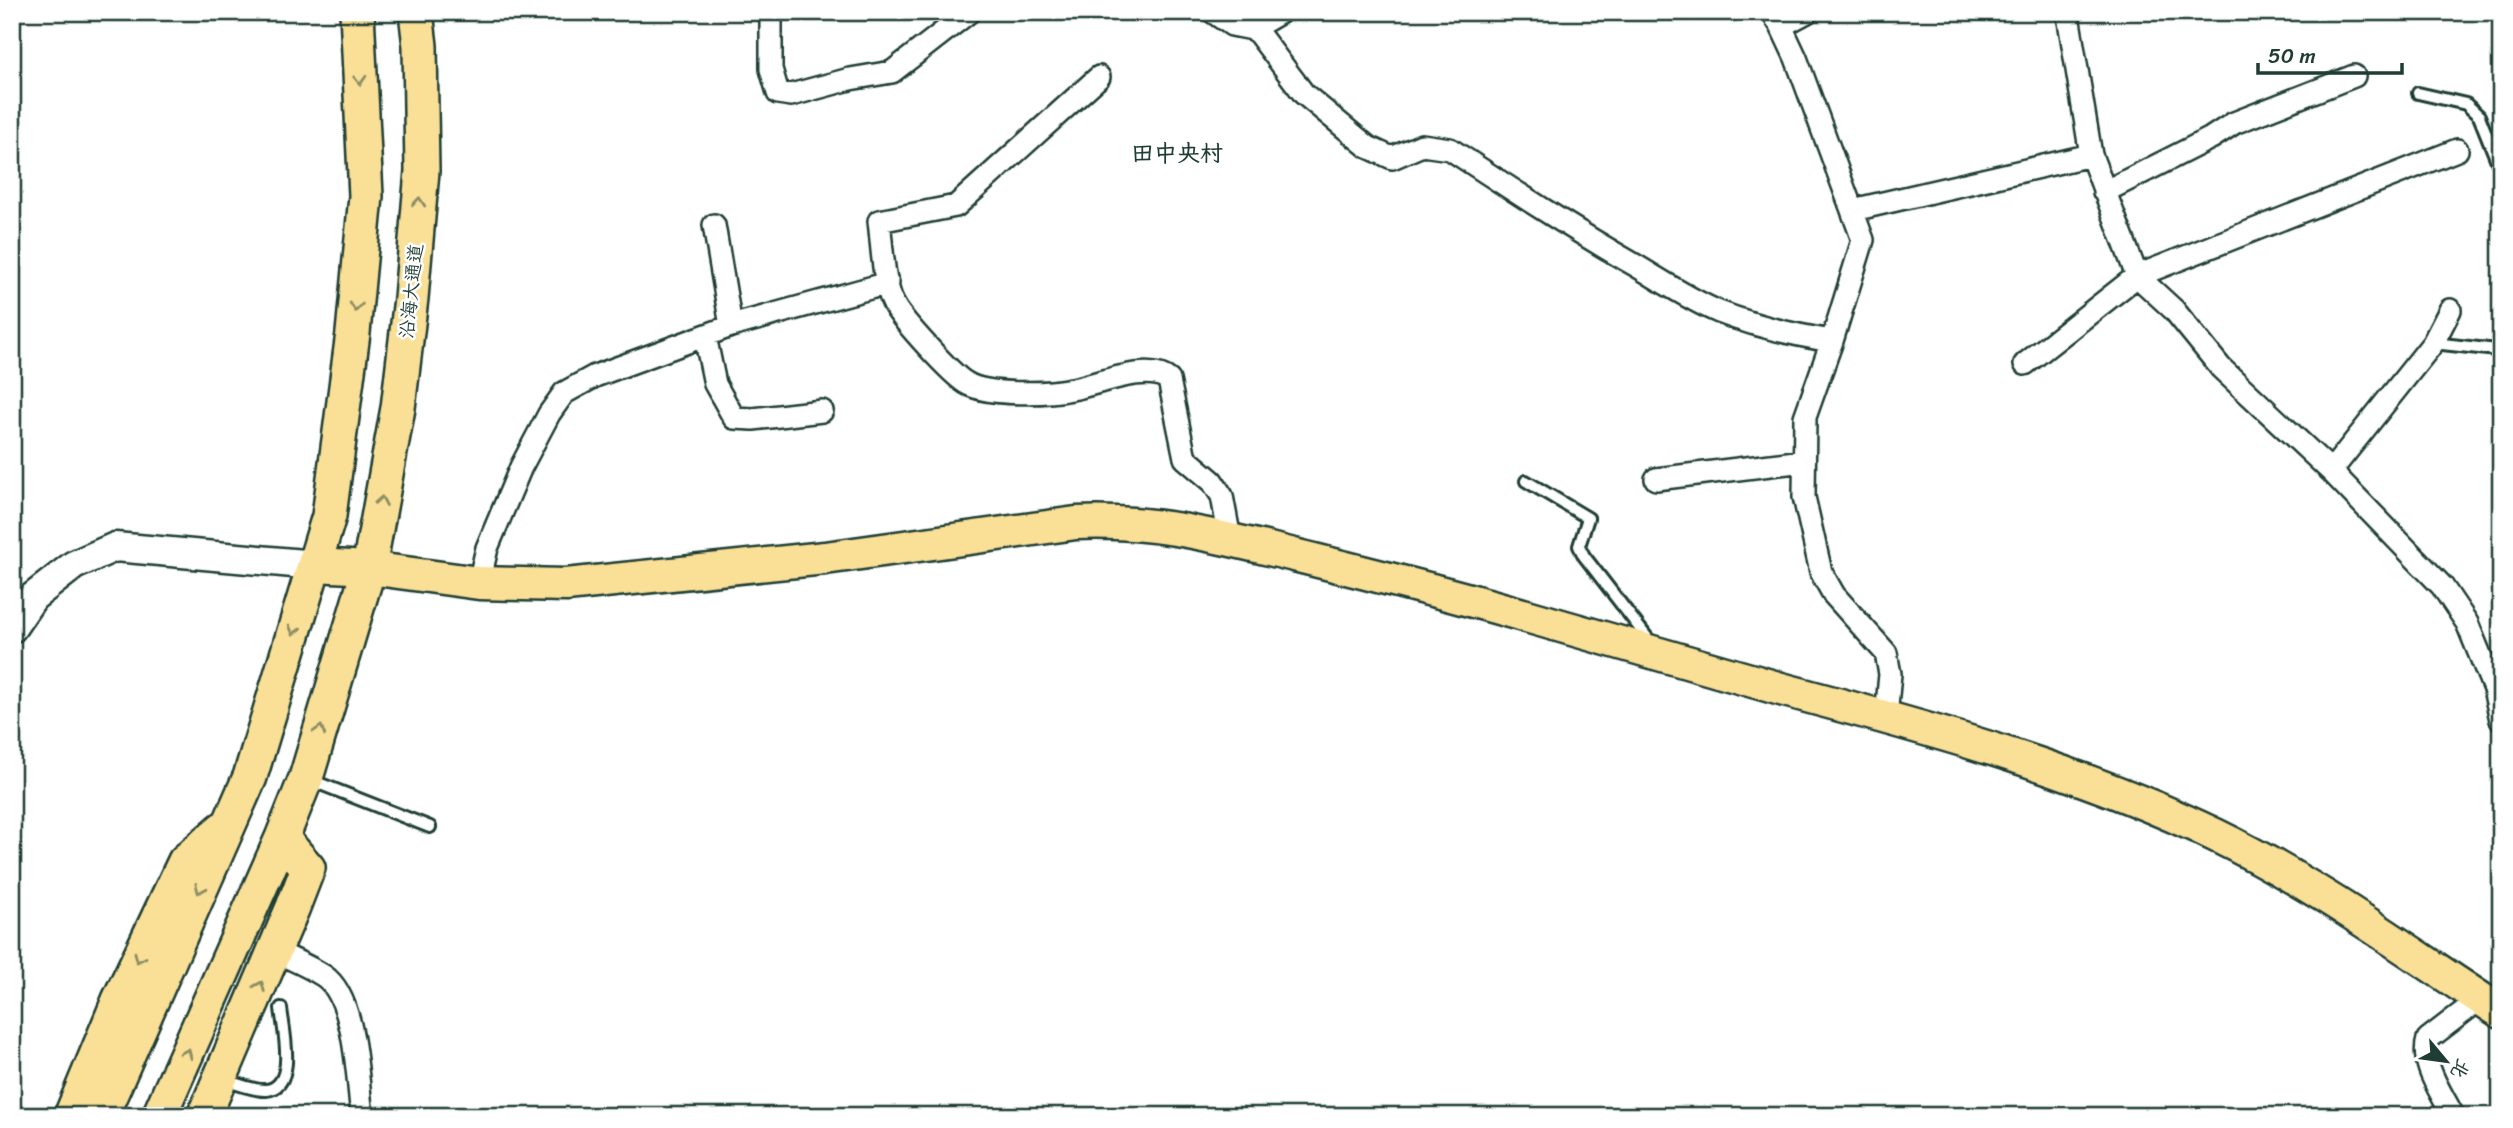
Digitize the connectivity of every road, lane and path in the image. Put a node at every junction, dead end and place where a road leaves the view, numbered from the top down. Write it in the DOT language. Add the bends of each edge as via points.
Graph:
graph roads {
  1 [pos="357,12"];
  2 [pos="416,12"];
  3 [pos="771,12"];
  4 [pos="969,12"];
  5 [pos="1213,12"];
  6 [pos="1280,12"];
  7 [pos="1807,12"];
  8 [pos="2068,15"];
  9 [pos="944,19"];
  10 [pos="1776,19"];
  11 [pos="1252,29"];
  12 [pos="2354,76"];
  13 [pos="1099,78"];
  14 [pos="2418,93"];
  15 [pos="2457,150"];
  16 [pos="2091,155"];
  17 [pos="2501,171"];
  18 [pos="2104,192"];
  19 [pos="1853,211"];
  20 [pos="714,225"];
  21 [pos="2137,276"];
  22 [pos="888,284"];
  23 [pos="2450,310"];
  24 [pos="731,326"];
  25 [pos="705,336"];
  26 [pos="1832,341"];
  27 [pos="2432,343"];
  28 [pos="2501,347"];
  29 [pos="2025,364"];
  30 [pos="822,411"];
  31 [pos="1804,461"];
  32 [pos="2331,471"];
  33 [pos="1656,479"];
  34 [pos="1526,481"];
  35 [pos="1230,539"];
  36 [pos="315,565"];
  37 [pos="369,568"];
  38 [pos="479,583"];
  39 [pos="12,628"];
  40 [pos="1660,654"];
  41 [pos="1886,717"];
  42 [pos="2501,720"];
  43 [pos="306,778"];
  44 [pos="230,823"];
  45 [pos="430,827"];
  46 [pos="282,838"];
  47 [pos="275,951"];
  48 [pos="2490,1006"];
  49 [pos="281,1008"];
  50 [pos="220,1079"];
  51 [pos="71,1116"];
  52 [pos="101,1116"];
  53 [pos="159,1116"];
  54 [pos="204,1116"];
  55 [pos="362,1116"];
  56 [pos="2453,1116"];
  1 -- 36 [label="highway, one-way" via="366,196 329,516"];
  37 -- 2 [label="highway, 沿海大通道, one-way" via="398,408 422,171"];
  3 -- 9 [label="street" via="771,69 778,93 791,95 892,72 909,61"];
  4 -- 9 [label="street"];
  5 -- 11 [label="street" via="1232,25"];
  6 -- 11 [label="street"];
  7 -- 10 [label="street"];
  8 -- 16 [label="street"];
  10 -- 19 [label="street" via="1796,58"];
  11 -- 26 [label="street" via="1304,94 1368,147 1392,158 1422,145 1450,149 1688,297 1764,326"];
  12 -- 18 [label="street" via="2234,123"];
  13 -- 22 [label="street" via="956,206 879,221"];
  14 -- 17 [label="lane" via="2466,104 2479,116"];
  15 -- 21 [label="street"];
  16 -- 18 [label="street"];
  16 -- 19 [label="street"];
  18 -- 21 [label="street"];
  19 -- 26 [label="street" via="1863,240"];
  20 -- 24 [label="street"];
  21 -- 29 [label="street"];
  21 -- 32 [label="street" via="2174,310 2221,368"];
  22 -- 24 [label="street"];
  22 -- 35 [label="street" via="893,304 912,329 967,384 989,390 1070,390 1149,372 1164,375 1169,380 1185,458 1222,496"];
  23 -- 27 [label="street"];
  24 -- 25 [label="street"];
  25 -- 30 [label="street" via="715,384 734,418"];
  25 -- 38 [label="street" via="595,376 565,393 521,467 487,548"];
  26 -- 31 [label="street" via="1805,416"];
  27 -- 28 [label="lane"];
  27 -- 32 [label="street"];
  31 -- 33 [label="street"];
  31 -- 41 [label="street" via="1804,497 1821,572 1834,595 1886,653 1890,674"];
  32 -- 42 [label="street" via="2442,586 2467,623 2494,689"];
  34 -- 40 [label="lane" via="1588,518 1579,546 1584,556"];
  35 -- 38 [label="main road" via="1151,524 1076,523 606,583"];
  35 -- 40 [label="main road" via="1414,584"];
  36 -- 37 [label="main road"];
  36 -- 39 [label="main road" via="115,547 74,565 33,597"];
  36 -- 44 [label="highway, one-way" via="250,777"];
  37 -- 38 [label="main road"];
  43 -- 37 [label="highway, 沿海大通道, one-way"];
  40 -- 41 [label="main road"];
  41 -- 48 [label="main road" via="2108,790 2216,836 2336,902"];
  43 -- 45 [label="lane"];
  43 -- 46 [label="highway, 沿海大通道"];
  44 -- 51 [label="highway, one-way" via="185,861 119,1000"];
  44 -- 52 [label="highway, one-way"];
  46 -- 47 [label="highway" via="308,868"];
  53 -- 46 [label="highway, 沿海大通道, one-way"];
  50 -- 47 [label="highway, one-way"];
  47 -- 55 [label="street" via="326,977 340,993 348,1012"];
  48 -- 56 [label="street" via="2428,1039 2427,1063"];
  49 -- 50 [label="lane" via="287,1070 279,1085 266,1090"];
  50 -- 54 [label="highway"];
}
